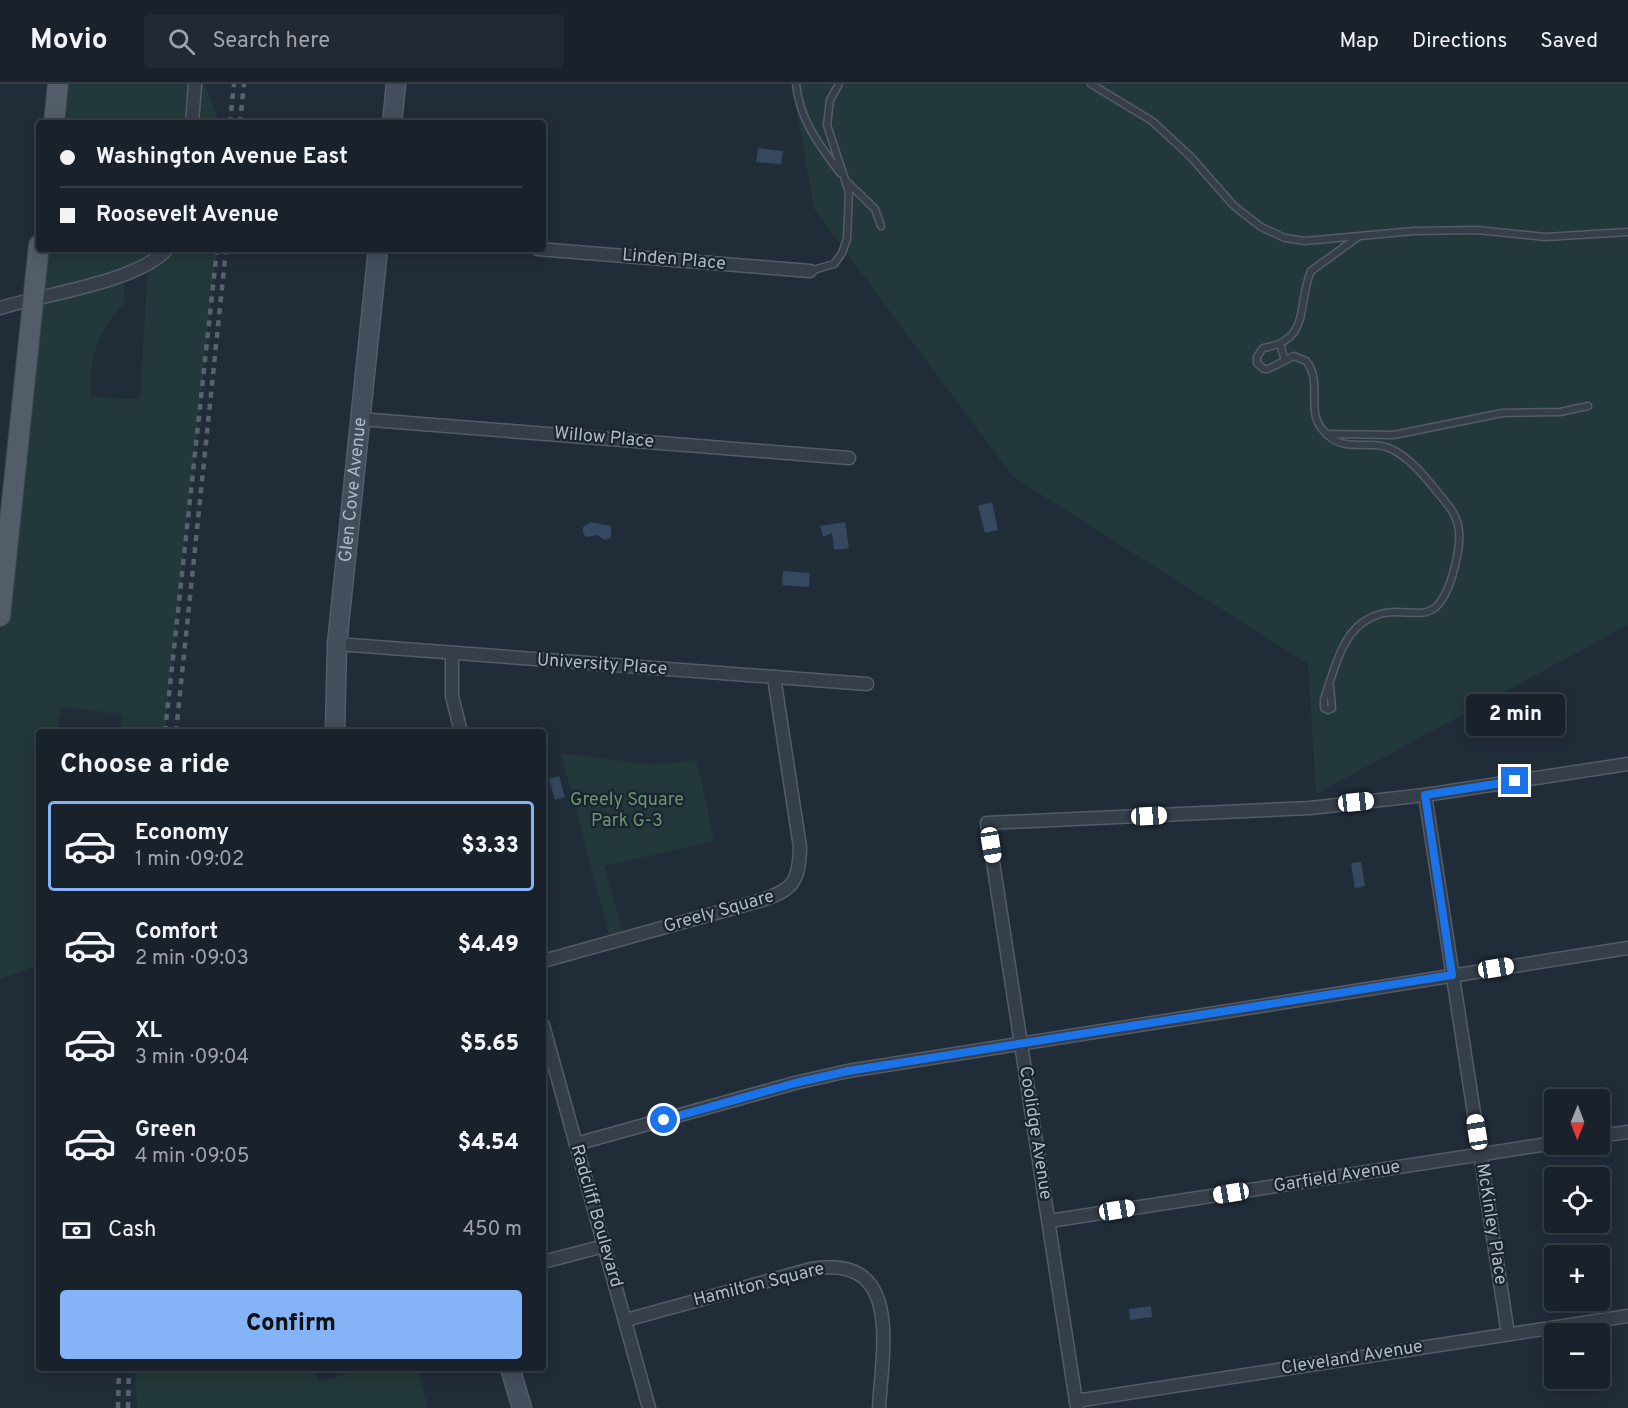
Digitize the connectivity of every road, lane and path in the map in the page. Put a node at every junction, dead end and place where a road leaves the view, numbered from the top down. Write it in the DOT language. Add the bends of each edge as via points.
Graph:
graph roads {
  1 [pos="58,84"];
  2 [pos="195,84"];
  3 [pos="396,84"];
  4 [pos="796,84"];
  5 [pos="839,84"];
  6 [pos="1091,84"];
  7 [pos="54,120"];
  8 [pos="192,120"];
  9 [pos="392,120"];
  10 [pos="845,179"];
  11 [pos="880,226"];
  12 [pos="1628,232"];
  13 [pos="1358,237"];
  14 [pos="546,250"];
  15 [pos="38,252"];
  16 [pos="164,252"];
  17 [pos="378,252"];
  18 [pos="810,271"];
  19 [pos="32,298"];
  20 [pos="0,308"];
  21 [pos="1280,344"];
  22 [pos="1285,360"];
  23 [pos="1588,405"];
  24 [pos="359,419"];
  25 [pos="1326,434"];
  26 [pos="849,458"];
  27 [pos="0,616"];
  28 [pos="337,644"];
  29 [pos="452,653"];
  30 [pos="774,677"];
  31 [pos="867,684"];
  32 [pos="1330,686"];
  33 [pos="335,729"];
  34 [pos="460,729"];
  35 [pos="1628,764"];
  36 [pos="1425,795"];
  37 [pos="1628,948"];
  38 [pos="546,960"];
  39 [pos="1452,975"];
  40 [pos="546,1036"];
  41 [pos="1021,1043"];
  42 [pos="1628,1132"];
  43 [pos="1610,1134"];
  44 [pos="576,1144"];
  45 [pos="1544,1145"];
  46 [pos="1480,1155"];
  47 [pos="1049,1221"];
  48 [pos="604,1246"];
  49 [pos="546,1261"];
  50 [pos="1628,1316"];
  51 [pos="626,1320"];
  52 [pos="1508,1334"];
  53 [pos="511,1371"];
  54 [pos="1076,1405"];
  55 [pos="522,1408"];
  56 [pos="650,1408"];
  57 [pos="879,1408"];
  1 -- 7 [label="main road"];
  2 -- 8 [label="street"];
  3 -- 9 [label="main road"];
  4 -- 10 [label="lane" via="809,131"];
  5 -- 10 [label="lane" via="830,100 827,125"];
  6 -- 13 [label="lane" via="1152,121 1191,157 1222,195 1261,226 1285,238 1305,241"];
  10 -- 11 [label="lane" via="875,209"];
  10 -- 18 [label="lane" via="850,219 842,254 834,264"];
  12 -- 13 [label="lane" via="1545,237 1466,230"];
  13 -- 21 [label="lane" via="1311,272 1298,328"];
  14 -- 18 [label="street, Linden Place"];
  15 -- 19 [label="main road"];
  16 -- 19 [label="street" via="135,272"];
  17 -- 24 [label="main road, Glen Cove Avenue"];
  19 -- 20 [label="street"];
  19 -- 27 [label="main road"];
  21 -- 22 [label="lane"];
  21 -- 22 [label="lane" via="1263,348 1257,363 1268,369"];
  22 -- 25 [label="lane" via="1300,357 1311,367 1318,424"];
  23 -- 25 [label="lane" via="1560,412 1502,413 1394,435"];
  24 -- 26 [label="street, Willow Place"];
  24 -- 28 [label="main road, Glen Cove Avenue"];
  25 -- 32 [label="lane" via="1342,444 1388,448 1406,459 1449,507 1460,536 1451,585 1440,603 1420,614 1384,614 1361,624 1342,651"];
  28 -- 29 [label="street, University Place"];
  28 -- 33 [label="main road, Glen Cove Avenue"];
  29 -- 30 [label="street, University Place"];
  29 -- 34 [label="street" via="452,696"];
  30 -- 31 [label="street, University Place"];
  30 -- 38 [label="street, Greely Square" via="800,847 799,870 790,888 759,901"];
  35 -- 36 [label="street"];
  36 -- 39 [label="street, McKinley Place"];
  36 -- 41 [label="street, Coolidge Avenue" via="1311,808 987,823"];
  37 -- 39 [label="street"];
  39 -- 41 [label="street"];
  39 -- 46 [label="street, McKinley Place"];
  40 -- 44 [label="street, Radcliff Boulevard"];
  41 -- 44 [label="street" via="815,1078"];
  41 -- 47 [label="street, Coolidge Avenue"];
  42 -- 43 [label="street"];
  44 -- 48 [label="street, Radcliff Boulevard"];
  45 -- 46 [label="street, Garfield Avenue"];
  46 -- 47 [label="street, Garfield Avenue"];
  46 -- 52 [label="street, McKinley Place"];
  47 -- 54 [label="street, Coolidge Avenue"];
  48 -- 49 [label="street"];
  48 -- 51 [label="street, Radcliff Boulevard"];
  50 -- 52 [label="street, Cleveland Avenue"];
  51 -- 56 [label="street, Radcliff Boulevard"];
  51 -- 57 [label="street, Hamilton Square" via="811,1269 832,1266 849,1270 875,1290 882,1308"];
  52 -- 54 [label="street, Cleveland Avenue"];
  53 -- 55 [label="main road"];
}
